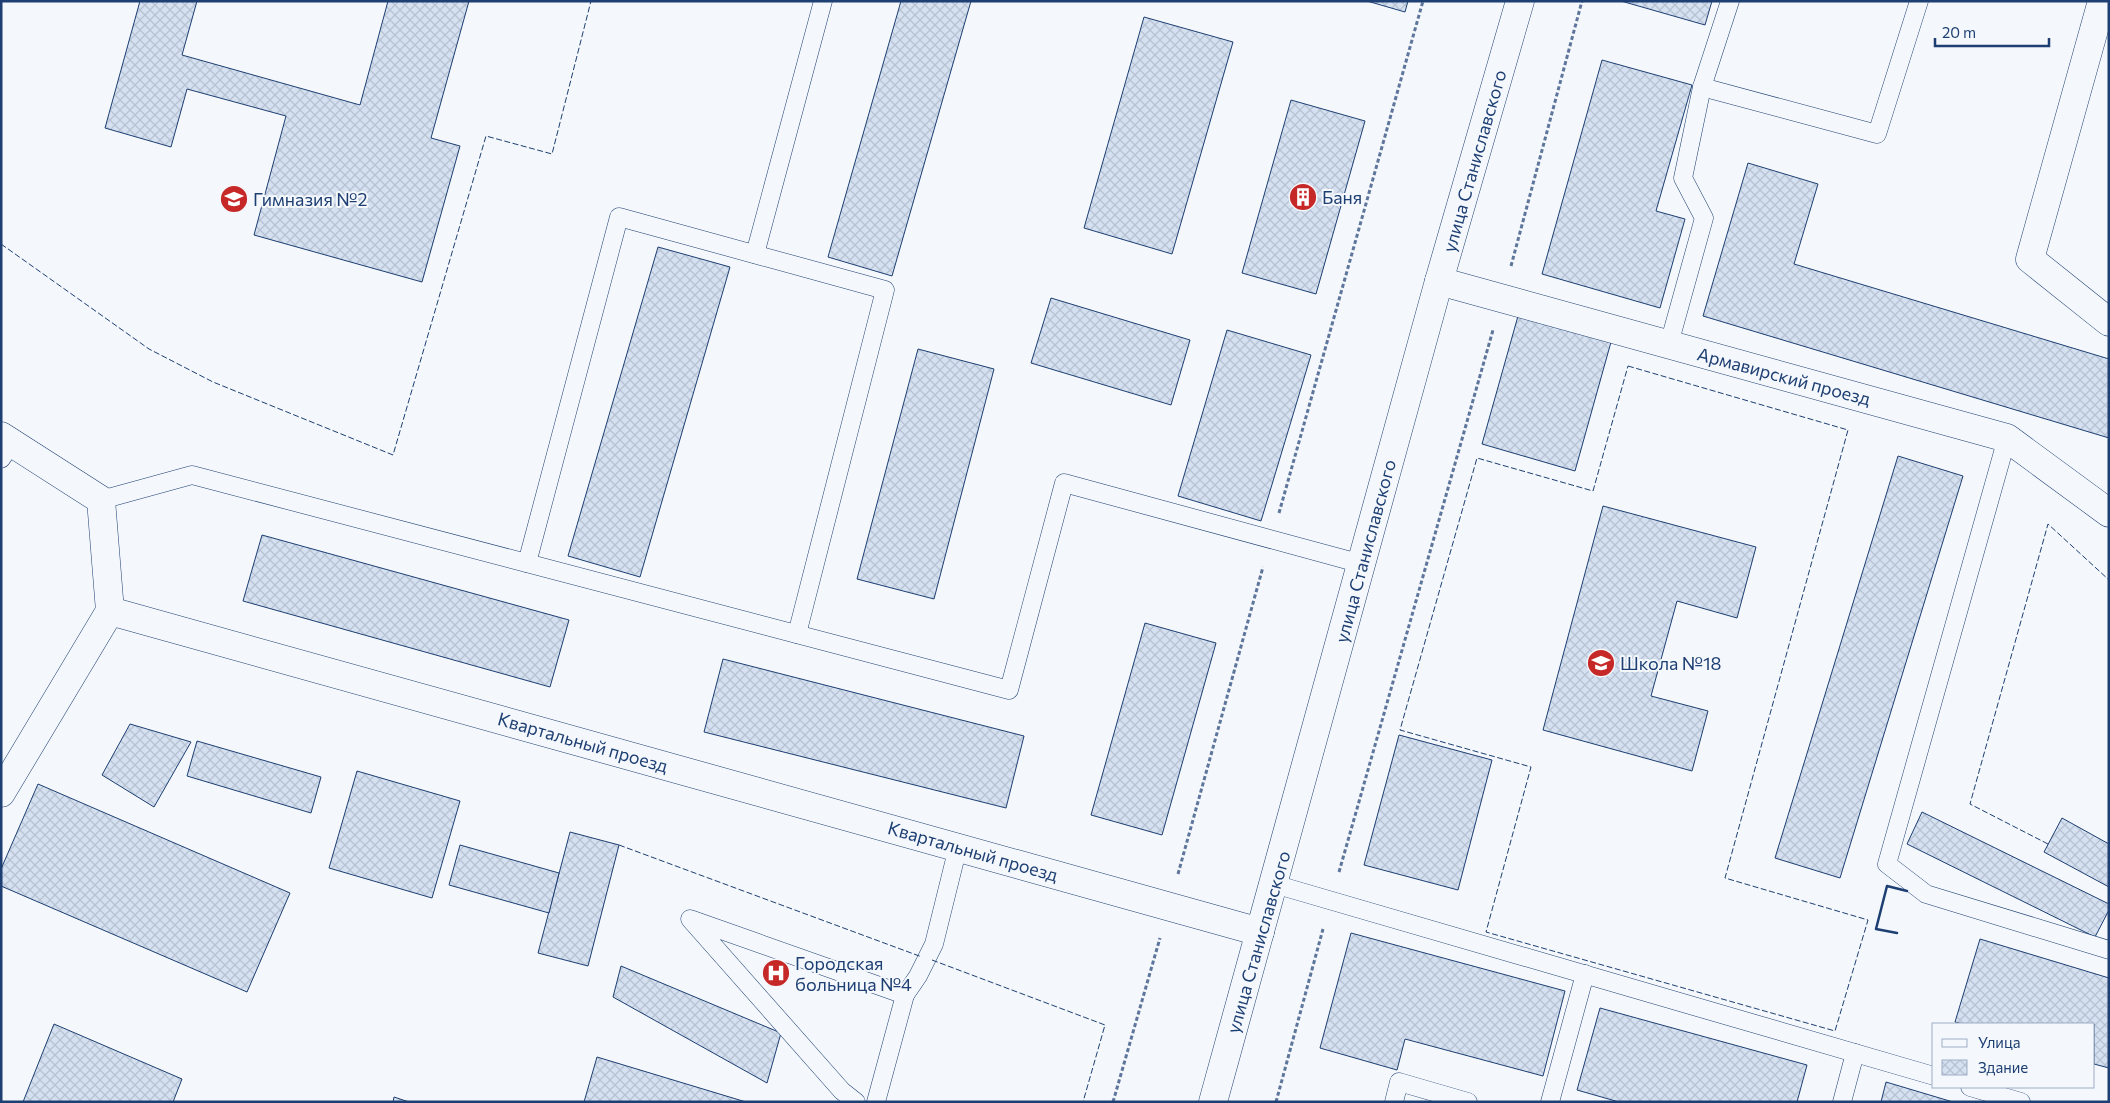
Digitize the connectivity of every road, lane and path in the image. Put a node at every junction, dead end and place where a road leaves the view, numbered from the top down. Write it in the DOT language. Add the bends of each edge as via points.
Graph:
graph roads {
  1 [pos="823,1"];
  2 [pos="1520,1"];
  3 [pos="1582,1"];
  4 [pos="1730,1"];
  5 [pos="1919,1"];
  6 [pos="2102,1"];
  7 [pos="1702,87"];
  8 [pos="755,254"];
  9 [pos="1439,281"];
  10 [pos="1502,298"];
  11 [pos="2109,322"];
  12 [pos="1669,344"];
  13 [pos="2007,438"];
  14 [pos="5,446"];
  15 [pos="101,500"];
  16 [pos="2109,513"];
  17 [pos="526,564"];
  18 [pos="1362,564"];
  19 [pos="110,611"];
  20 [pos="797,634"];
  21 [pos="1,793"];
  22 [pos="958,847"];
  23 [pos="1274,884"];
  24 [pos="1331,899"];
  25 [pos="1260,932"];
  26 [pos="2109,950"];
  27 [pos="1585,974"];
  28 [pos="905,995"];
  29 [pos="1855,1053"];
  30 [pos="1932,1075"];
  31 [pos="1973,1088"];
  32 [pos="836,1094"];
  33 [pos="856,1102"];
  34 [pos="876,1102"];
  35 [pos="1214,1102"];
  36 [pos="1276,1102"];
  37 [pos="1394,1102"];
  38 [pos="1468,1102"];
  39 [pos="1550,1102"];
  40 [pos="1842,1102"];
  41 [pos="2022,1102"];
  1 -- 8 [label="lane"];
  2 -- 9 [label="street, улица Станиславского"];
  3 -- 10 [label="path"];
  4 -- 7 [label="lane"];
  5 -- 7 [label="lane" via="1876,134"];
  6 -- 11 [label="street" via="2030,259"];
  7 -- 12 [label="lane" via="1683,178 1704,218"];
  8 -- 17 [label="lane" via="619,217"];
  8 -- 20 [label="lane" via="885,290"];
  9 -- 10 [label="street, Армавирский проезд"];
  9 -- 18 [label="street, улица Станиславского"];
  10 -- 12 [label="street, Армавирский проезд"];
  10 -- 24 [label="path"];
  12 -- 13 [label="street, Армавирский проезд"];
  13 -- 16 [label="street, Армавирский проезд"];
  13 -- 26 [label="lane" via="1887,864 1926,894"];
  14 -- 15 [label="street"];
  15 -- 17 [label="lane" via="192,475"];
  15 -- 19 [label="street"];
  17 -- 20 [label="lane"];
  18 -- 20 [label="lane" via="1064,483 1009,690"];
  18 -- 23 [label="street, улица Станиславского"];
  19 -- 21 [label="street"];
  19 -- 22 [label="street, Квартальный проезд"];
  22 -- 25 [label="street, Квартальный проезд"];
  22 -- 28 [label="lane" via="934,944"];
  23 -- 24 [label="lane"];
  23 -- 25 [label="street, улица Станиславского"];
  24 -- 27 [label="lane"];
  24 -- 36 [label="path"];
  25 -- 35 [label="street, улица Станиславского"];
  27 -- 29 [label="lane"];
  27 -- 39 [label="lane"];
  28 -- 32 [label="lane" via="690,918"];
  28 -- 34 [label="lane"];
  29 -- 30 [label="lane"];
  29 -- 40 [label="lane"];
  31 -- 41 [label="lane"];
  32 -- 33 [label="lane"];
  37 -- 38 [label="lane" via="1399,1082"];
}
